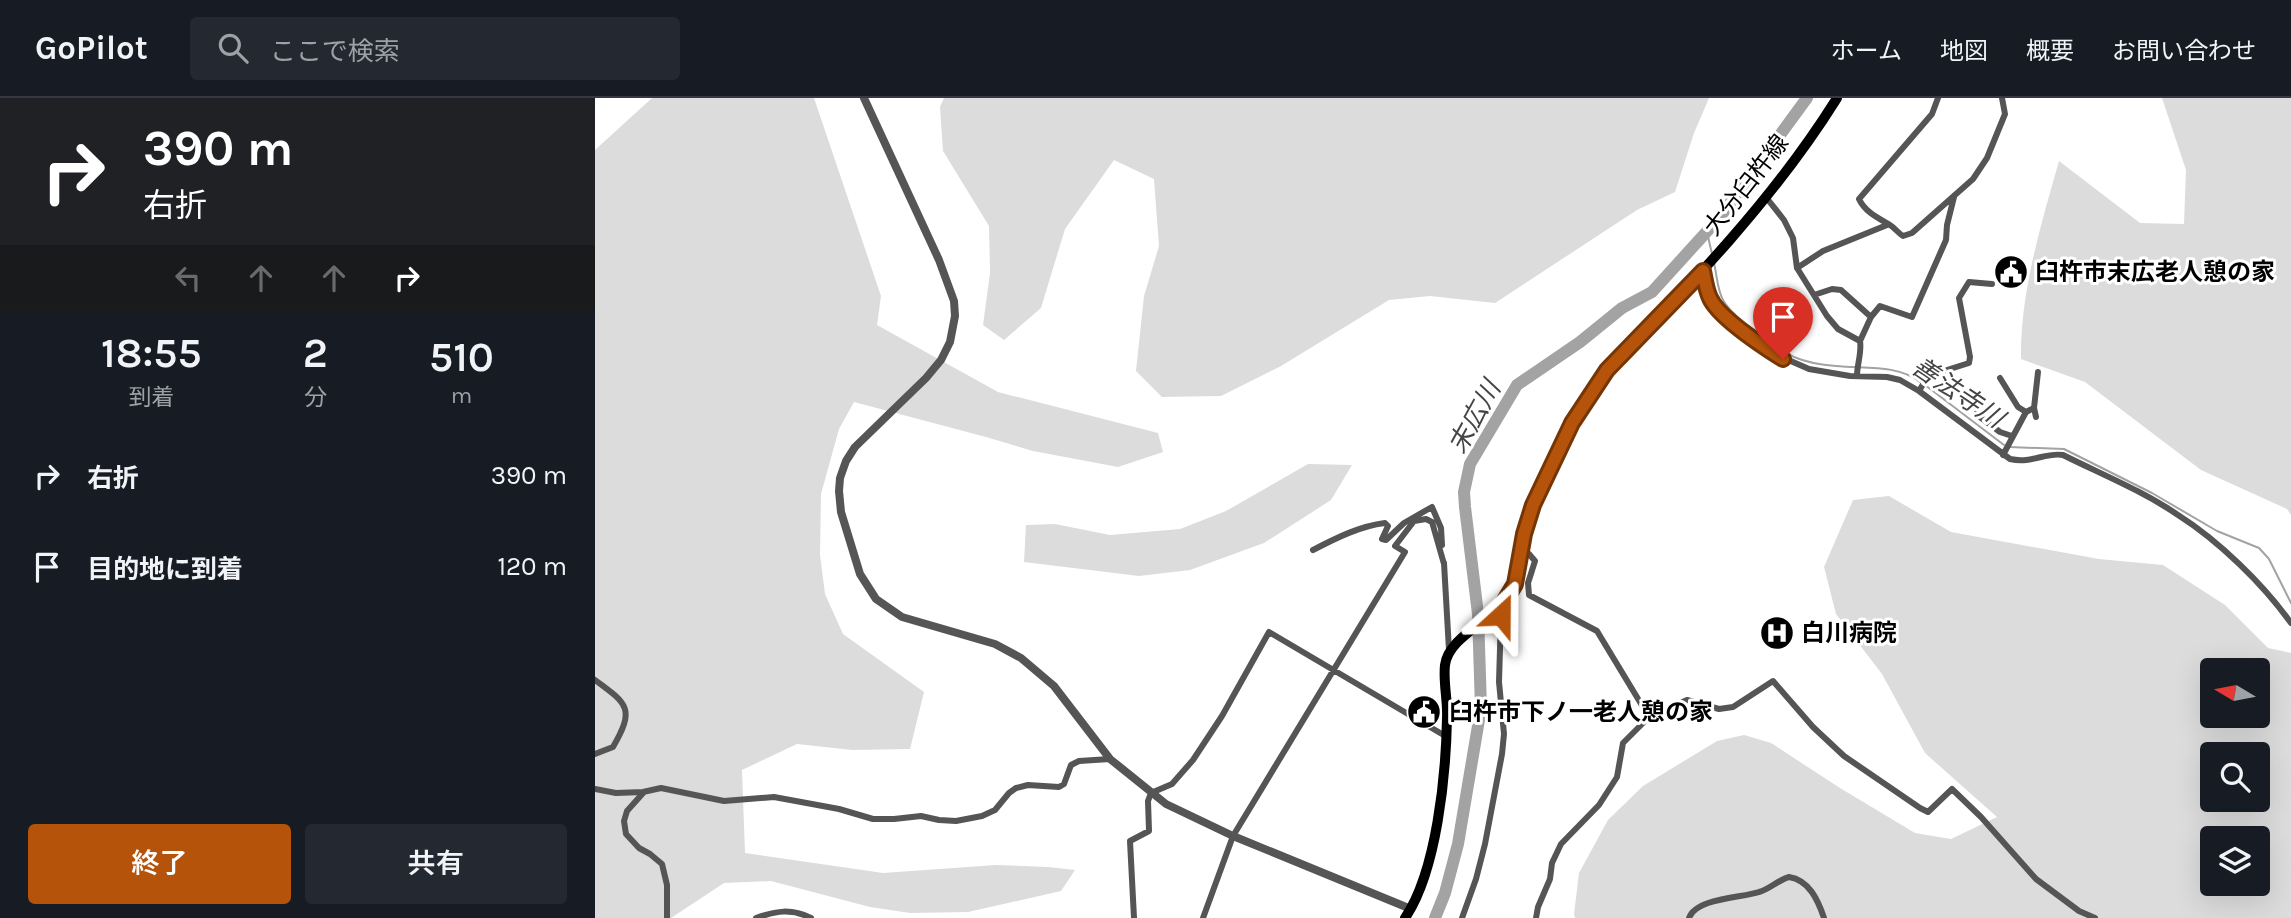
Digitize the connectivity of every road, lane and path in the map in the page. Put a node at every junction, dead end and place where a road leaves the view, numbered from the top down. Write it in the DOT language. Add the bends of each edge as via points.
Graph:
graph roads {
  1 [pos="865,98"];
  2 [pos="1837,98"];
  3 [pos="1938,98"];
  4 [pos="2002,98"];
  5 [pos="1765,196"];
  6 [pos="1954,197"];
  7 [pos="1887,225"];
  8 [pos="1797,268"];
  9 [pos="1704,270"];
  10 [pos="1992,284"];
  11 [pos="1814,295"];
  12 [pos="1871,317"];
  13 [pos="1860,341"];
  14 [pos="2038,372"];
  15 [pos="1857,374"];
  16 [pos="2000,378"];
  17 [pos="1920,390"];
  18 [pos="2033,408"];
  19 [pos="2026,412"];
  20 [pos="1976,414"];
  21 [pos="2036,417"];
  22 [pos="2011,438"];
  23 [pos="2004,453"];
  24 [pos="1313,550"];
  25 [pos="1521,553"];
  26 [pos="1444,564"];
  27 [pos="1503,604"];
  28 [pos="2291,623"];
  29 [pos="1452,647"];
  30 [pos="1333,670"];
  31 [pos="595,680"];
  32 [pos="1649,717"];
  33 [pos="1447,737"];
  34 [pos="595,754"];
  35 [pos="1110,759"];
  36 [pos="595,789"];
  37 [pos="644,792"];
  38 [pos="1151,793"];
  39 [pos="1233,835"];
  40 [pos="1408,914"];
  41 [pos="667,918"];
  42 [pos="756,918"];
  43 [pos="811,918"];
  44 [pos="1134,918"];
  45 [pos="1203,918"];
  46 [pos="1462,918"];
  47 [pos="1536,918"];
  48 [pos="1689,918"];
  49 [pos="1824,918"];
  50 [pos="2095,918"];
  1 -- 35 [label="street" via="939,260 955,316 950,342 940,360 846,461 839,501 860,574 876,599 902,617 995,644 1021,658 1054,686"];
  2 -- 5 [label="main road, 大分臼杵線"];
  3 -- 7 [label="street" via="1932,114 1859,199"];
  4 -- 6 [label="street" via="2005,114 1987,158"];
  5 -- 8 [label="street" via="1793,238"];
  5 -- 9 [label="main road, 大分臼杵線"];
  6 -- 7 [label="street" via="1909,234 1900,235"];
  6 -- 12 [label="street" via="1942,250 1912,317 1880,306"];
  7 -- 8 [label="street" via="1822,251"];
  8 -- 11 [label="street"];
  9 -- 15 [label="street" via="1711,300 1723,314 1783,359 1802,367"];
  9 -- 25 [label="main road, 大分臼杵線" via="1592,391 1544,478"];
  10 -- 17 [label="street" via="1969,282 1959,298 1969,363 1927,378"];
  11 -- 12 [label="street" via="1841,290"];
  11 -- 13 [label="street" via="1834,325"];
  12 -- 13 [label="street"];
  13 -- 15 [label="street"];
  14 -- 18 [label="street"];
  15 -- 17 [label="street" via="1895,378"];
  16 -- 19 [label="street"];
  17 -- 23 [label="street"];
  18 -- 19 [label="street"];
  18 -- 21 [label="street"];
  19 -- 22 [label="street"];
  20 -- 22 [label="street"];
  22 -- 23 [label="street"];
  23 -- 28 [label="street" via="2010,459 2026,461 2063,455 2177,514 2232,558"];
  24 -- 26 [label="street" via="1385,523 1388,526 1382,539 1386,540 1403,523 1432,507 1441,528"];
  25 -- 27 [label="main road, 大分臼杵線" via="1515,584"];
  25 -- 32 [label="street" via="1535,561 1529,595 1597,631"];
  26 -- 29 [label="street"];
  26 -- 30 [label="street" via="1432,522 1414,521 1395,546 1405,552"];
  27 -- 29 [label="main road, 大分臼杵線"];
  27 -- 46 [label="street" via="1502,754 1485,844"];
  29 -- 33 [label="main road" via="1445,665"];
  30 -- 33 [label="street"];
  30 -- 38 [label="street" via="1269,632 1193,760 1172,784"];
  30 -- 39 [label="street"];
  31 -- 34 [label="street" via="624,702 626,711 613,747"];
  32 -- 47 [label="street" via="1623,743 1617,777 1599,805 1561,844"];
  32 -- 50 [label="street" via="1687,700 1719,709 1733,707 1773,681 1844,756 1920,808 1928,812 1952,789 2036,879"];
  33 -- 40 [label="main road" via="1437,828"];
  35 -- 37 [label="street" via="1079,761 1059,787 1028,785 1009,793 982,817 956,821 921,816 873,819 774,797 724,801 671,789"];
  35 -- 38 [label="street"];
  36 -- 37 [label="street"];
  37 -- 41 [label="street" via="627,811 624,825 633,843 662,864"];
  38 -- 39 [label="street"];
  38 -- 44 [label="street" via="1149,831 1130,841"];
  39 -- 40 [label="street"];
  39 -- 45 [label="street"];
  42 -- 43 [label="street" via="782,910"];
  48 -- 49 [label="street" via="1693,910 1706,904 1761,892 1789,877 1812,891"];
}
